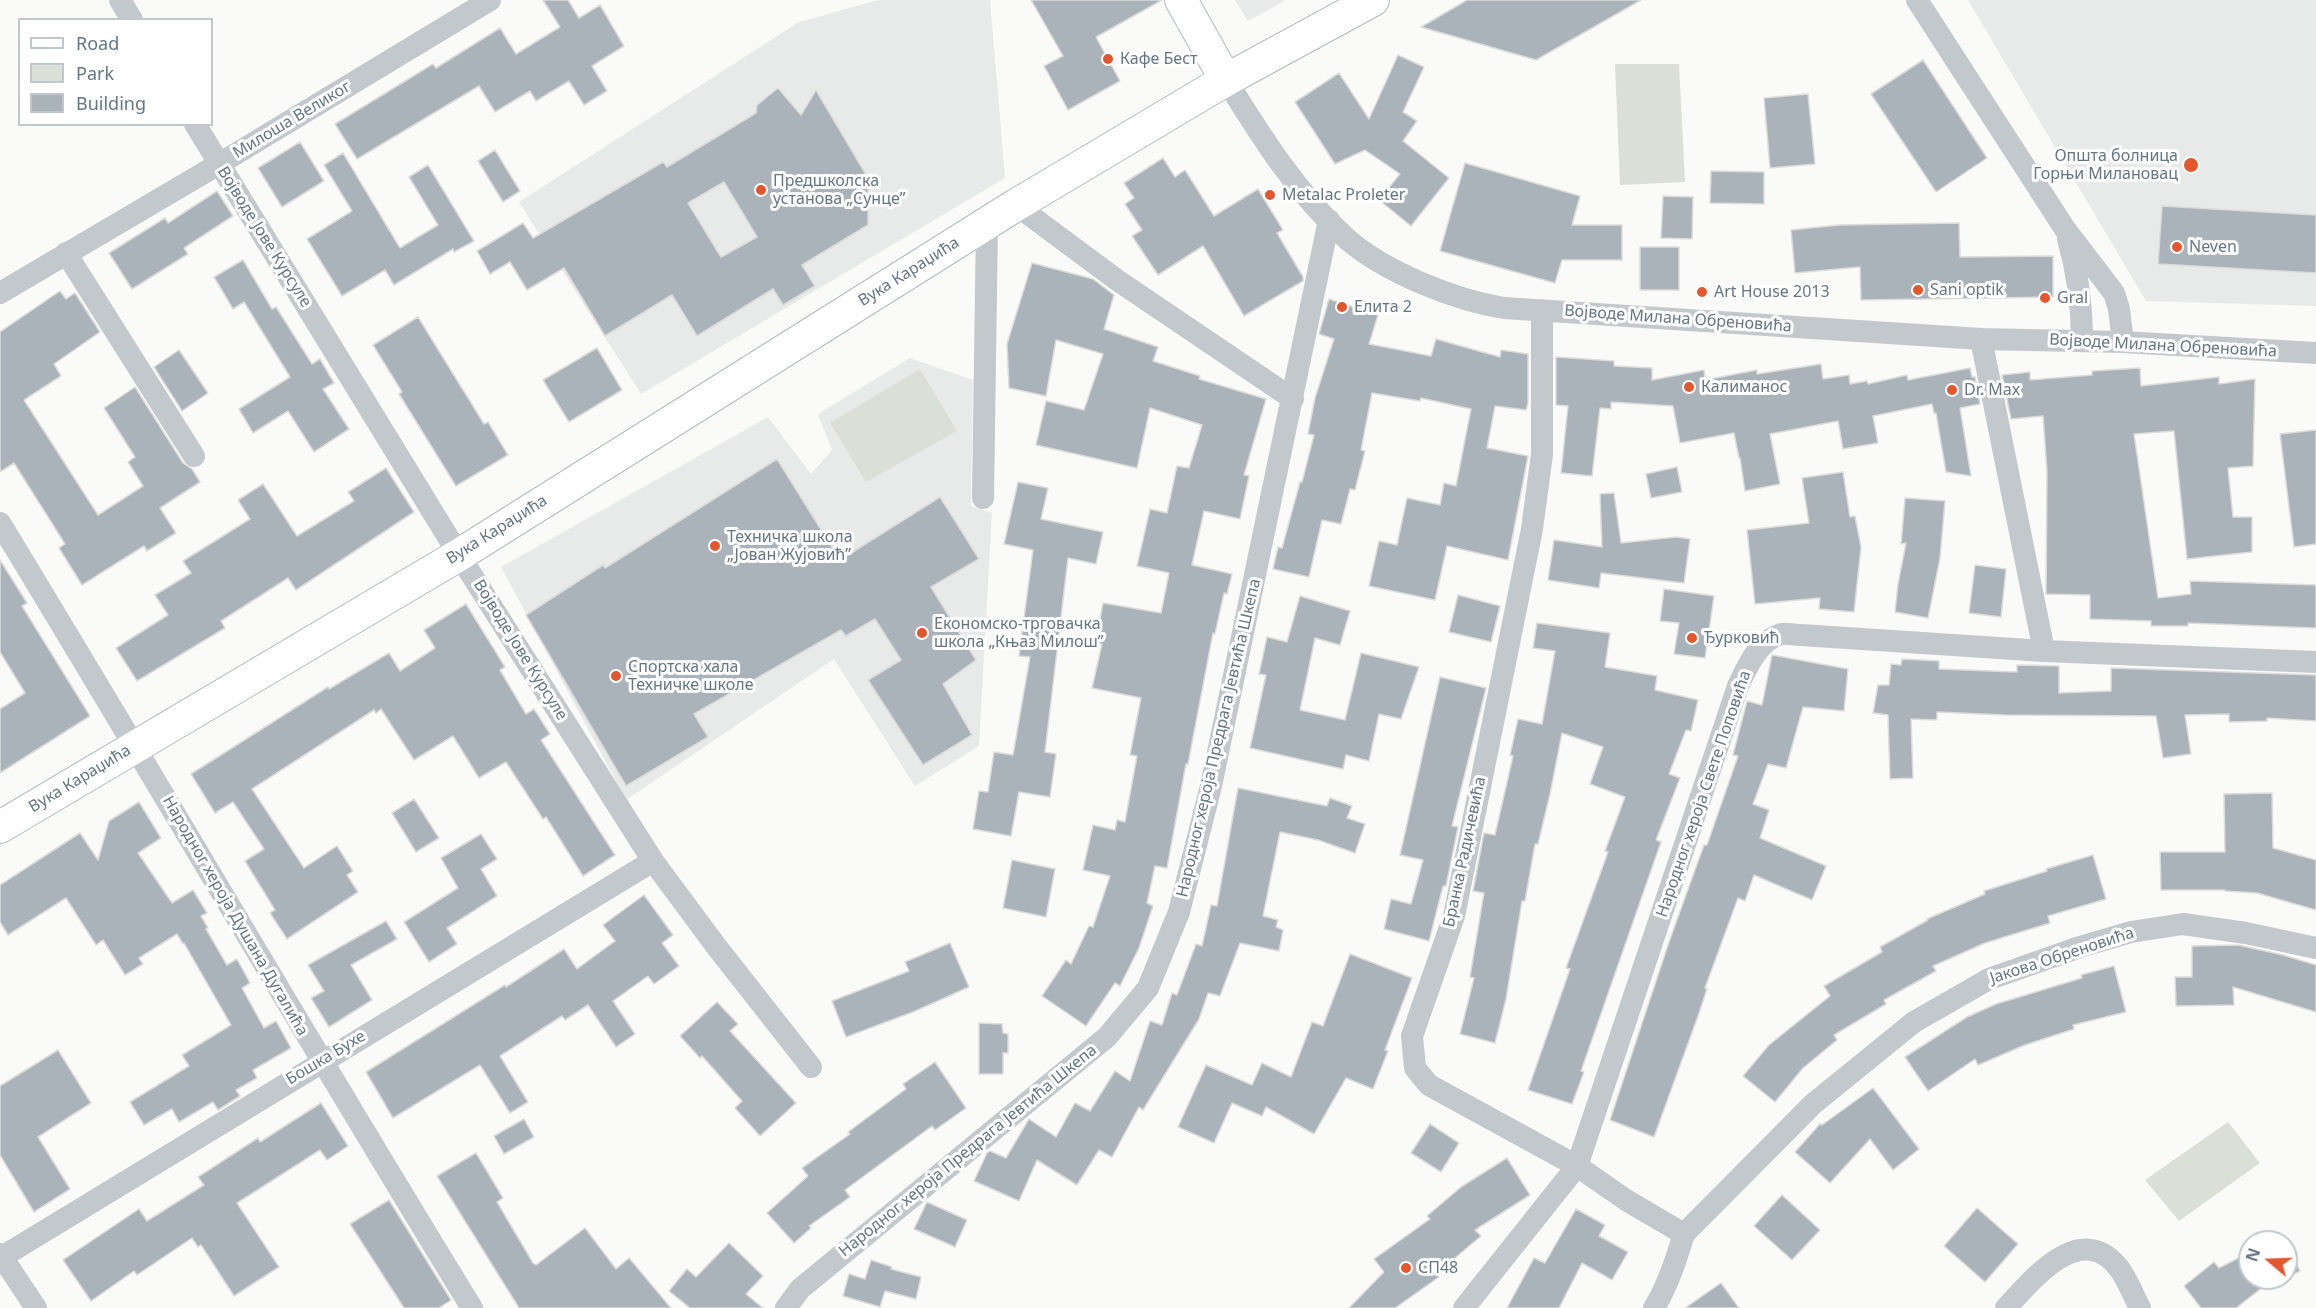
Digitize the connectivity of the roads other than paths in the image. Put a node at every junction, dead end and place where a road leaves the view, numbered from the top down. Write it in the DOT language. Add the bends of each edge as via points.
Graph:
graph roads {
  1 [pos="120,0"];
  2 [pos="490,0"];
  3 [pos="1181,0"];
  4 [pos="1373,0"];
  5 [pos="1917,0"];
  6 [pos="131,18"];
  7 [pos="1226,80"];
  8 [pos="196,126"];
  9 [pos="219,164"];
  10 [pos="1016,205"];
  11 [pos="1329,220"];
  12 [pos="987,222"];
  13 [pos="2066,229"];
  14 [pos="66,253"];
  15 [pos="0,293"];
  16 [pos="1542,310"];
  17 [pos="1981,339"];
  18 [pos="2082,342"];
  19 [pos="2123,342"];
  20 [pos="2316,353"];
  21 [pos="1293,399"];
  22 [pos="194,456"];
  23 [pos="983,498"];
  24 [pos="0,523"];
  25 [pos="459,555"];
  26 [pos="2044,651"];
  27 [pos="2316,662"];
  28 [pos="135,745"];
  29 [pos="0,827"];
  30 [pos="653,861"];
  31 [pos="2316,948"];
  32 [pos="321,1061"];
  33 [pos="811,1067"];
  34 [pos="1577,1166"];
  35 [pos="1684,1234"];
  36 [pos="1,1256"];
  37 [pos="36,1308"];
  38 [pos="472,1308"];
  39 [pos="786,1308"];
  40 [pos="1464,1308"];
  41 [pos="1654,1308"];
  42 [pos="2006,1308"];
  43 [pos="2140,1308"];
  1 -- 6 [label="street"];
  2 -- 9 [label="street, Милоша Великог"];
  3 -- 7 [label="street, Војводе Милана Обреновића"];
  4 -- 7 [label="street, Вука Караџића"];
  5 -- 13 [label="street"];
  7 -- 10 [label="street, Вука Караџића"];
  7 -- 11 [label="street, Војводе Милана Обреновића" via="1281,164"];
  8 -- 9 [label="street, Војводе Јове Курсуле"];
  9 -- 14 [label="street, Милоша Великог"];
  9 -- 25 [label="street, Војводе Јове Курсуле"];
  10 -- 12 [label="street, Вука Караџића"];
  10 -- 21 [label="street" via="1117,280"];
  11 -- 16 [label="street, Војводе Милана Обреновића" via="1374,258 1431,287 1483,304"];
  11 -- 21 [label="street, Народног хероја Предрага Јевтића Шкепа"];
  12 -- 23 [label="street, Вука Караџића"];
  12 -- 25 [label="street, Вука Караџића"];
  13 -- 18 [label="street" via="2082,306"];
  13 -- 19 [label="street" via="2114,293 2120,309"];
  14 -- 15 [label="street, Милоша Великог"];
  14 -- 22 [label="street"];
  16 -- 17 [label="street, Војводе Милана Обреновића"];
  16 -- 34 [label="street, Бранка Радичевића" via="1542,454 1532,529 1454,916 1412,1036 1415,1068 1429,1085"];
  17 -- 18 [label="street, Војводе Милана Обреновића"];
  17 -- 26 [label="street"];
  18 -- 19 [label="street, Војводе Милана Обреновића"];
  19 -- 20 [label="street, Војводе Милана Обреновића"];
  21 -- 39 [label="street, Народног хероја Предрага Јевтића Шкепа" via="1211,786 1179,912 1148,988 1107,1037 800,1289"];
  24 -- 28 [label="street, Народног хероја Душана Дугалића"];
  25 -- 28 [label="street, Вука Караџића"];
  25 -- 30 [label="street, Војводе Јове Курсуле"];
  26 -- 27 [label="street, Народног хероја Свете Поповића"];
  26 -- 34 [label="street, Народног хероја Свете Поповића" via="1781,634 1749,661"];
  28 -- 29 [label="street, Вука Караџића"];
  28 -- 32 [label="street, Народног хероја Душана Дугалића"];
  30 -- 32 [label="street, Бошка Бухе"];
  30 -- 33 [label="street, Војводе Јове Курсуле"];
  31 -- 35 [label="street, Јакова Обреновића" via="2183,924 2131,932 1989,979 1914,1022 1813,1104"];
  32 -- 36 [label="street, Бошка Бухе"];
  32 -- 38 [label="street, Народног хероја Душана Дугалића"];
  34 -- 35 [label="street, Бранка Радичевића"];
  34 -- 40 [label="street, Народног хероја Свете Поповића"];
  35 -- 41 [label="street" via="1675,1265"];
  36 -- 37 [label="street"];
  42 -- 43 [label="street" via="2040,1272 2079,1249 2097,1250 2118,1266"];
}
